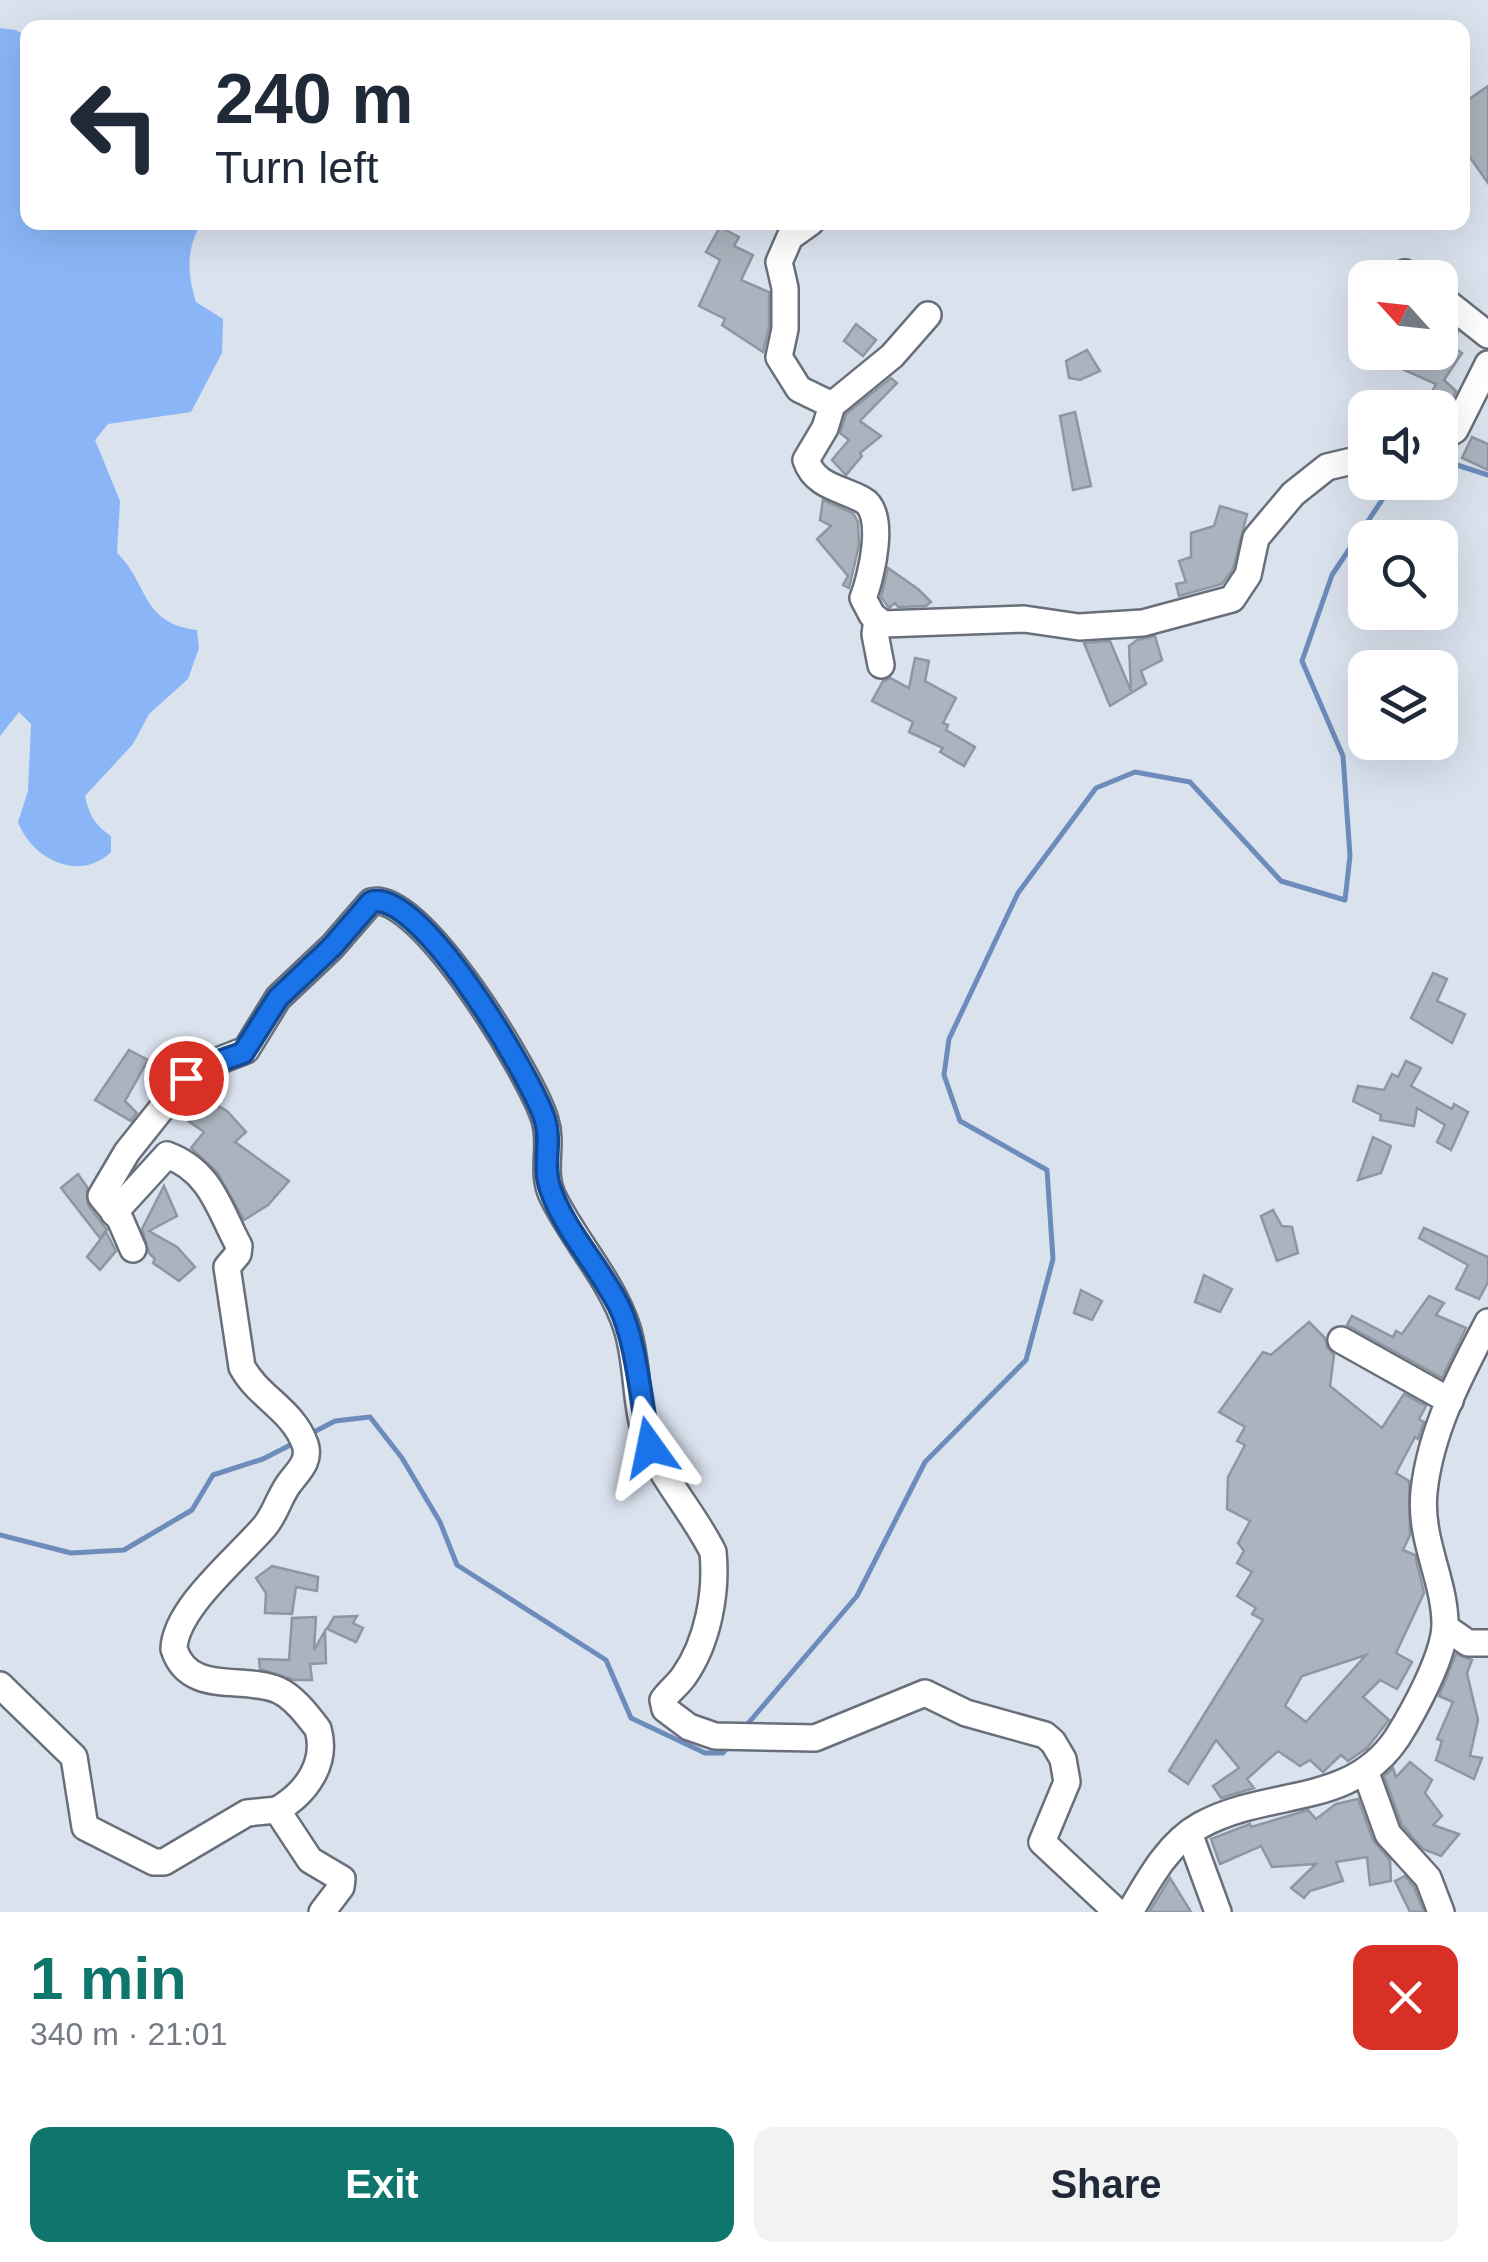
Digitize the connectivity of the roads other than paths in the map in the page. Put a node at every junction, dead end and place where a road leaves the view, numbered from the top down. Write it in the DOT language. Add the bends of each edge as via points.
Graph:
graph roads {
  1 [pos="800,230"];
  2 [pos="1458,311"];
  3 [pos="928,315"];
  4 [pos="1488,334"];
  5 [pos="1488,364"];
  6 [pos="832,405"];
  7 [pos="1458,426"];
  8 [pos="1348,462"];
  9 [pos="877,620"];
  10 [pos="881,665"];
  11 [pos="114,1213"];
  12 [pos="133,1249"];
  13 [pos="1488,1322"];
  14 [pos="1341,1340"];
  15 [pos="1450,1401"];
  16 [pos="1445,1627"];
  17 [pos="1488,1643"];
  18 [pos="0,1684"];
  19 [pos="1366,1773"];
  20 [pos="277,1810"];
  21 [pos="1189,1832"];
  22 [pos="322,1912"];
  23 [pos="1117,1912"];
  24 [pos="1130,1912"];
  25 [pos="1218,1912"];
  26 [pos="1441,1912"];
  1 -- 6 [label="street" via="778,262 785,288 779,357 800,389"];
  2 -- 4 [label="street"];
  3 -- 6 [label="street" via="892,356"];
  5 -- 7 [label="street"];
  6 -- 9 [label="street" via="806,460 824,483 872,510 876,550 863,598"];
  8 -- 9 [label="street" via="1327,467 1294,494 1256,538 1248,575 1232,599 1143,623 1079,627 1024,619 889,626"];
  9 -- 10 [label="street"];
  11 -- 12 [label="street"];
  11 -- 20 [label="street" via="165,1156 200,1174 216,1192 239,1246 227,1270 242,1367 289,1414 304,1444 305,1462 265,1526 180,1624 174,1644 180,1664 193,1675 278,1690 318,1729 310,1780"];
  11 -- 23 [label="street" via="101,1194 186,1078 243,1053 278,998 371,902 404,911 476,992 529,1085 547,1125 550,1190 629,1334 650,1447 713,1552 701,1643 662,1704 689,1726 736,1737 829,1734 925,1693 966,1713 1045,1735 1063,1758 1067,1782 1042,1842"];
  13 -- 15 [label="street"];
  14 -- 15 [label="street"];
  15 -- 16 [label="street" via="1424,1495 1424,1532"];
  16 -- 17 [label="street" via="1468,1644"];
  16 -- 19 [label="street" via="1411,1716"];
  18 -- 20 [label="street" via="74,1757 85,1826 154,1862 171,1860 246,1813"];
  19 -- 21 [label="street"];
  19 -- 26 [label="street" via="1388,1834 1428,1878"];
  20 -- 22 [label="street" via="310,1860 342,1879"];
  21 -- 24 [label="street"];
  21 -- 25 [label="street"];
}
